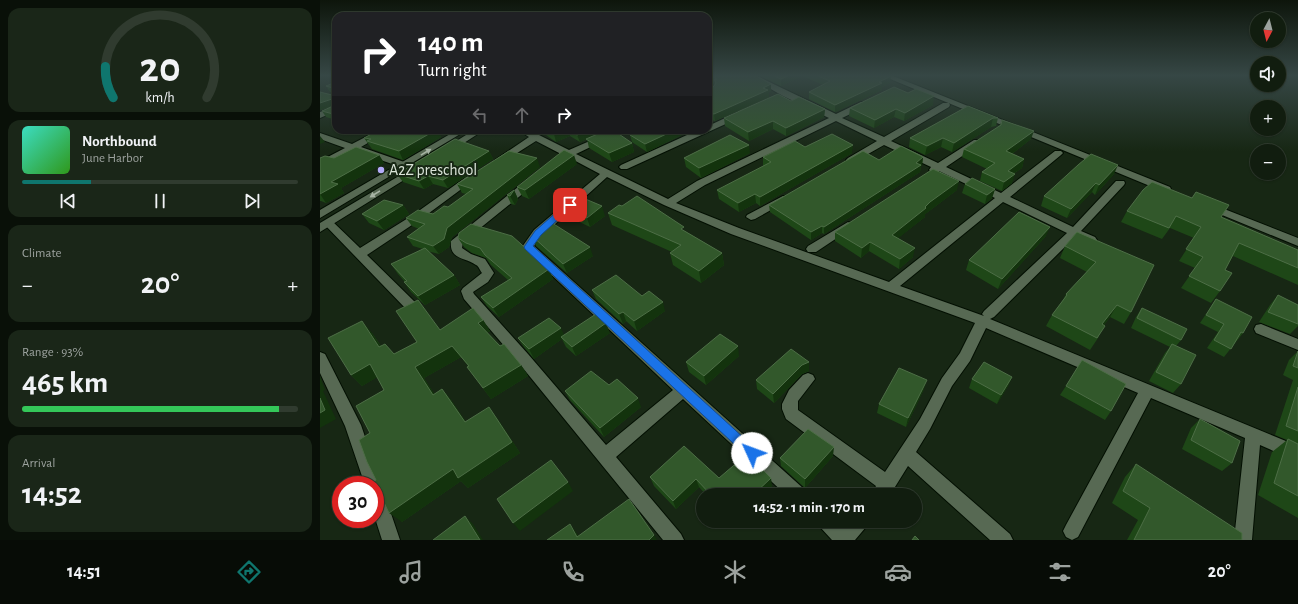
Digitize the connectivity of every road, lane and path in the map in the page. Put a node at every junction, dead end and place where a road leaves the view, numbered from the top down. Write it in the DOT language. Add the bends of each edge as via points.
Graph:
graph roads {
  1 [pos="797,101"];
  2 [pos="871,101"];
  3 [pos="949,101"];
  4 [pos="946,105"];
  5 [pos="332,110"];
  6 [pos="743,113"];
  7 [pos="320,115"];
  8 [pos="837,118"];
  9 [pos="712,127"];
  10 [pos="379,134"];
  11 [pos="456,134"];
  12 [pos="473,134"];
  13 [pos="531,134"];
  14 [pos="612,134"];
  15 [pos="696,134"];
  16 [pos="320,136"];
  17 [pos="536,136"];
  18 [pos="983,138"];
  19 [pos="884,141"];
  20 [pos="353,148"];
  21 [pos="566,153"];
  22 [pos="1058,153"];
  23 [pos="493,164"];
  24 [pos="844,164"];
  25 [pos="320,165"];
  26 [pos="404,165"];
  27 [pos="624,167"];
  28 [pos="939,167"];
  29 [pos="480,172"];
  30 [pos="606,174"];
  31 [pos="925,175"];
  32 [pos="1120,182"];
  33 [pos="1176,193"];
  34 [pos="791,194"];
  35 [pos="1002,197"];
  36 [pos="1198,202"];
  37 [pos="668,203"];
  38 [pos="751,217"];
  39 [pos="859,219"];
  40 [pos="323,222"];
  41 [pos="1074,232"];
  42 [pos="1298,242"];
  43 [pos="1101,245"];
  44 [pos="812,249"];
  45 [pos="360,254"];
  46 [pos="891,287"];
  47 [pos="414,309"];
  48 [pos="986,318"];
  49 [pos="1261,329"];
  50 [pos="1298,345"];
  51 [pos="320,358"];
  52 [pos="808,379"];
  53 [pos="684,390"];
  54 [pos="1147,390"];
  55 [pos="1253,434"];
  56 [pos="906,454"];
  57 [pos="1298,454"];
  58 [pos="604,456"];
  59 [pos="370,476"];
  60 [pos="790,488"];
  61 [pos="882,488"];
  62 [pos="884,488"];
  63 [pos="384,517"];
  64 [pos="833,528"];
  65 [pos="854,528"];
  66 [pos="1072,531"];
  67 [pos="844,539"];
  68 [pos="392,540"];
  69 [pos="675,540"];
  70 [pos="1004,540"];
  71 [pos="1243,540"];
  1 -- 8 [label="street"];
  2 -- 8 [label="street"];
  3 -- 33 [label="street"];
  4 -- 19 [label="street"];
  5 -- 7 [label="street"];
  6 -- 9 [label="street"];
  8 -- 19 [label="street"];
  8 -- 37 [label="street" via="701,183"];
  10 -- 20 [label="street"];
  26 -- 11 [label="street, one-way"];
  12 -- 40 [label="street, one-way"];
  13 -- 17 [label="street"];
  14 -- 21 [label="street"];
  15 -- 27 [label="street"];
  16 -- 20 [label="street"];
  17 -- 21 [label="street"];
  17 -- 23 [label="street"];
  18 -- 28 [label="street"];
  19 -- 24 [label="street"];
  19 -- 28 [label="street"];
  20 -- 25 [label="street"];
  20 -- 26 [label="street"];
  21 -- 30 [label="street"];
  21 -- 58 [label="street" via="457,241 456,249 467,257 481,262 488,273 485,278 470,287 467,291 468,296"];
  22 -- 35 [label="street"];
  26 -- 40 [label="street"];
  28 -- 31 [label="street"];
  28 -- 35 [label="street"];
  29 -- 45 [label="street" via="417,218"];
  30 -- 37 [label="street"];
  30 -- 53 [label="street" via="538,233 528,247"];
  32 -- 41 [label="street"];
  34 -- 38 [label="street"];
  35 -- 41 [label="street"];
  35 -- 46 [label="street"];
  36 -- 42 [label="street"];
  37 -- 46 [label="street" via="735,231"];
  39 -- 44 [label="street"];
  40 -- 45 [label="street"];
  41 -- 43 [label="street"];
  41 -- 48 [label="street"];
  45 -- 47 [label="street"];
  46 -- 48 [label="street"];
  48 -- 54 [label="street"];
  48 -- 56 [label="street"];
  49 -- 50 [label="street"];
  51 -- 59 [label="street" via="353,425"];
  52 -- 61 [label="street" via="790,400 788,408 791,414"];
  53 -- 58 [label="street"];
  53 -- 60 [label="street"];
  54 -- 55 [label="street"];
  54 -- 66 [label="street"];
  55 -- 57 [label="street"];
  55 -- 71 [label="street"];
  56 -- 62 [label="street"];
  56 -- 70 [label="street"];
  58 -- 69 [label="street"];
  63 -- 68 [label="street"];
  64 -- 67 [label="street"];
  65 -- 67 [label="street"];
}
